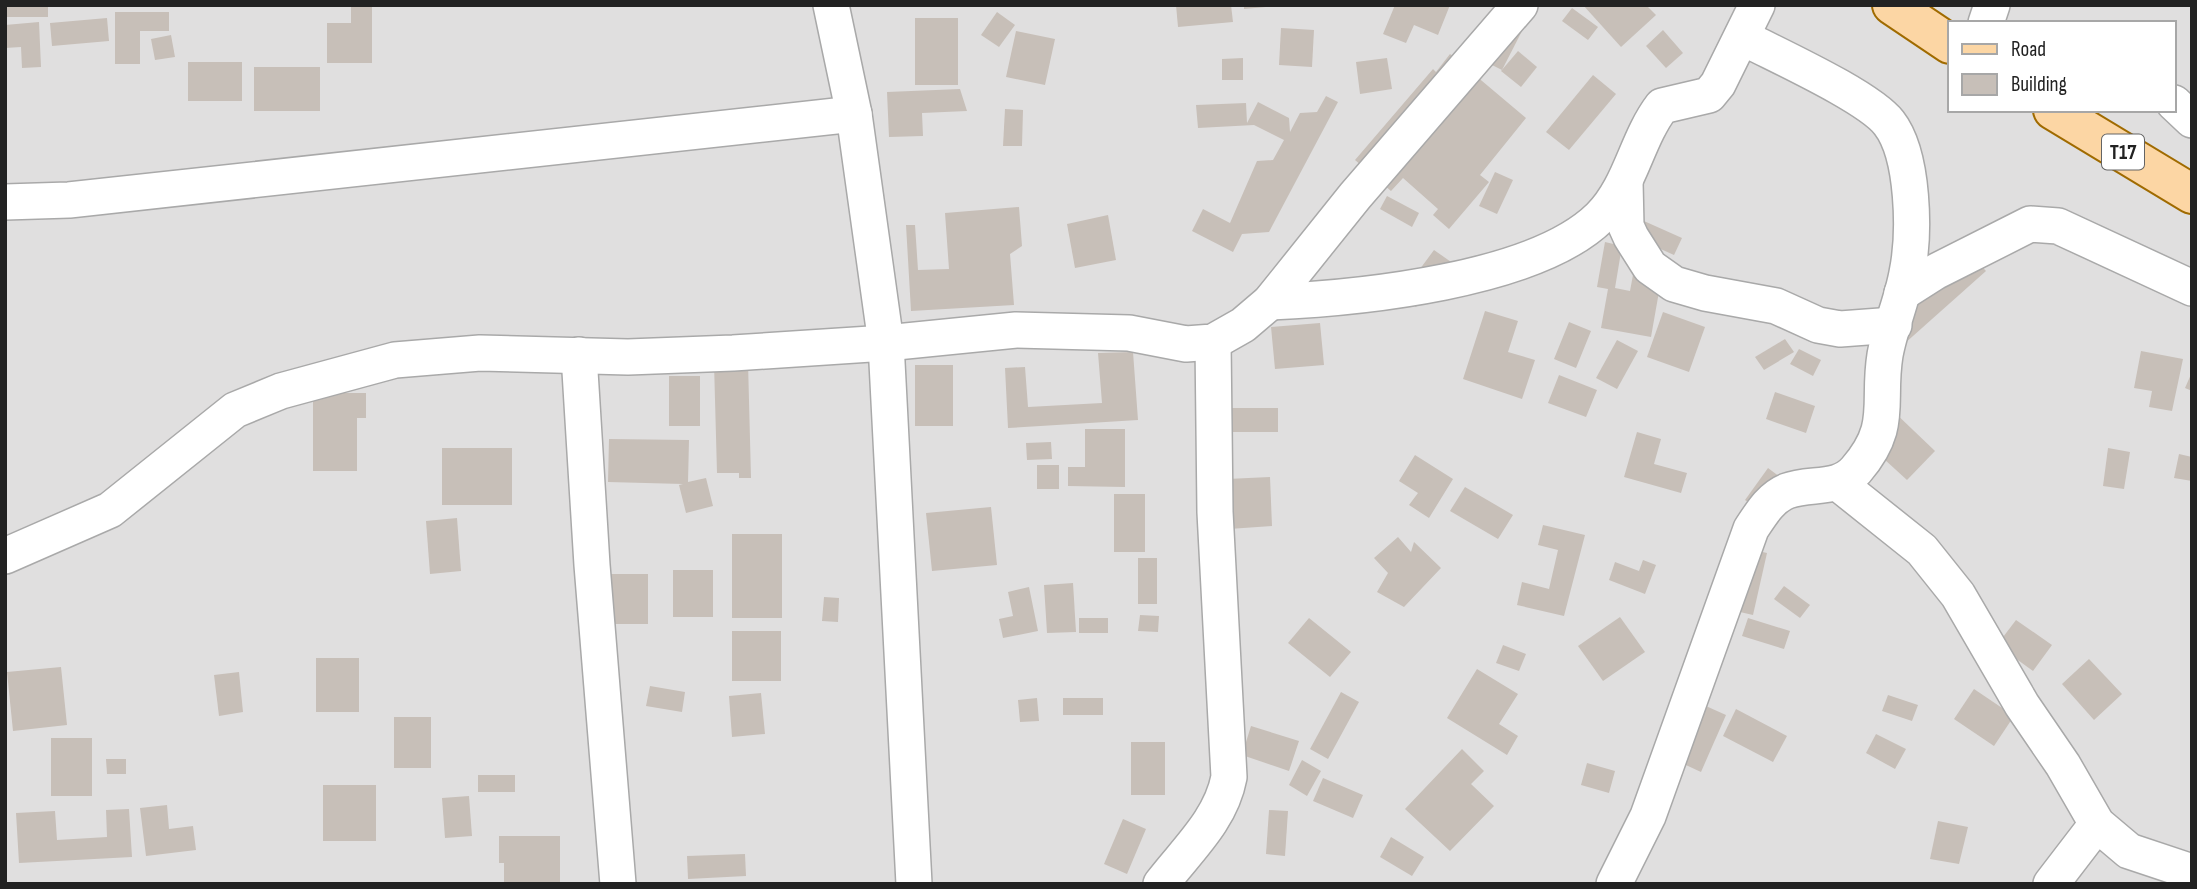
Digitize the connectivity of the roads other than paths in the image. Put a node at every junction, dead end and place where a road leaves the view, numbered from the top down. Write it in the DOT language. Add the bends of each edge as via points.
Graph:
graph roads {
  1 [pos="831,5"];
  2 [pos="1520,5"];
  3 [pos="1757,5"];
  4 [pos="1892,5"];
  5 [pos="1742,37"];
  6 [pos="1948,43"];
  7 [pos="2176,105"];
  8 [pos="2058,112"];
  9 [pos="853,114"];
  10 [pos="2192,120"];
  11 [pos="1625,182"];
  12 [pos="2192,194"];
  13 [pos="5,202"];
  14 [pos="2192,288"];
  15 [pos="1270,302"];
  16 [pos="1898,309"];
  17 [pos="1213,342"];
  18 [pos="886,343"];
  19 [pos="579,355"];
  20 [pos="1838,483"];
  21 [pos="5,556"];
  22 [pos="2097,824"];
  23 [pos="2183,873"];
  24 [pos="618,884"];
  25 [pos="914,884"];
  26 [pos="1161,884"];
  27 [pos="1614,884"];
  28 [pos="2051,884"];
  1 -- 9 [label="street"];
  2 -- 15 [label="street"];
  3 -- 5 [label="street"];
  4 -- 6 [label="main road"];
  5 -- 11 [label="street" via="1709,95 1662,106"];
  5 -- 16 [label="street" via="1863,102 1889,122 1905,155 1910,214 1908,270"];
  7 -- 10 [label="street"];
  8 -- 12 [label="main road, T17"];
  9 -- 13 [label="street" via="82,198"];
  9 -- 18 [label="street"];
  11 -- 15 [label="street" via="1601,216 1565,244 1525,261 1390,290"];
  11 -- 16 [label="street" via="1630,237 1650,267 1674,284 1776,306 1818,325 1840,329"];
  14 -- 16 [label="street" via="2058,226 2042,223 2030,224 1935,272"];
  15 -- 17 [label="street"];
  16 -- 20 [label="street" via="1885,356 1884,410 1877,443 1854,472"];
  17 -- 18 [label="street" via="1186,344 1129,333 1016,330"];
  17 -- 26 [label="street" via="1215,512 1229,777 1226,795 1208,826"];
  18 -- 19 [label="street" via="707,354"];
  18 -- 25 [label="street"];
  19 -- 21 [label="street" via="480,353 395,360 281,391 235,410 110,510"];
  19 -- 24 [label="street"];
  20 -- 22 [label="street" via="1922,550 1958,596"];
  20 -- 27 [label="street" via="1786,492 1766,506 1751,529 1647,816"];
  22 -- 23 [label="street" via="2129,851"];
  22 -- 28 [label="street"];
}
